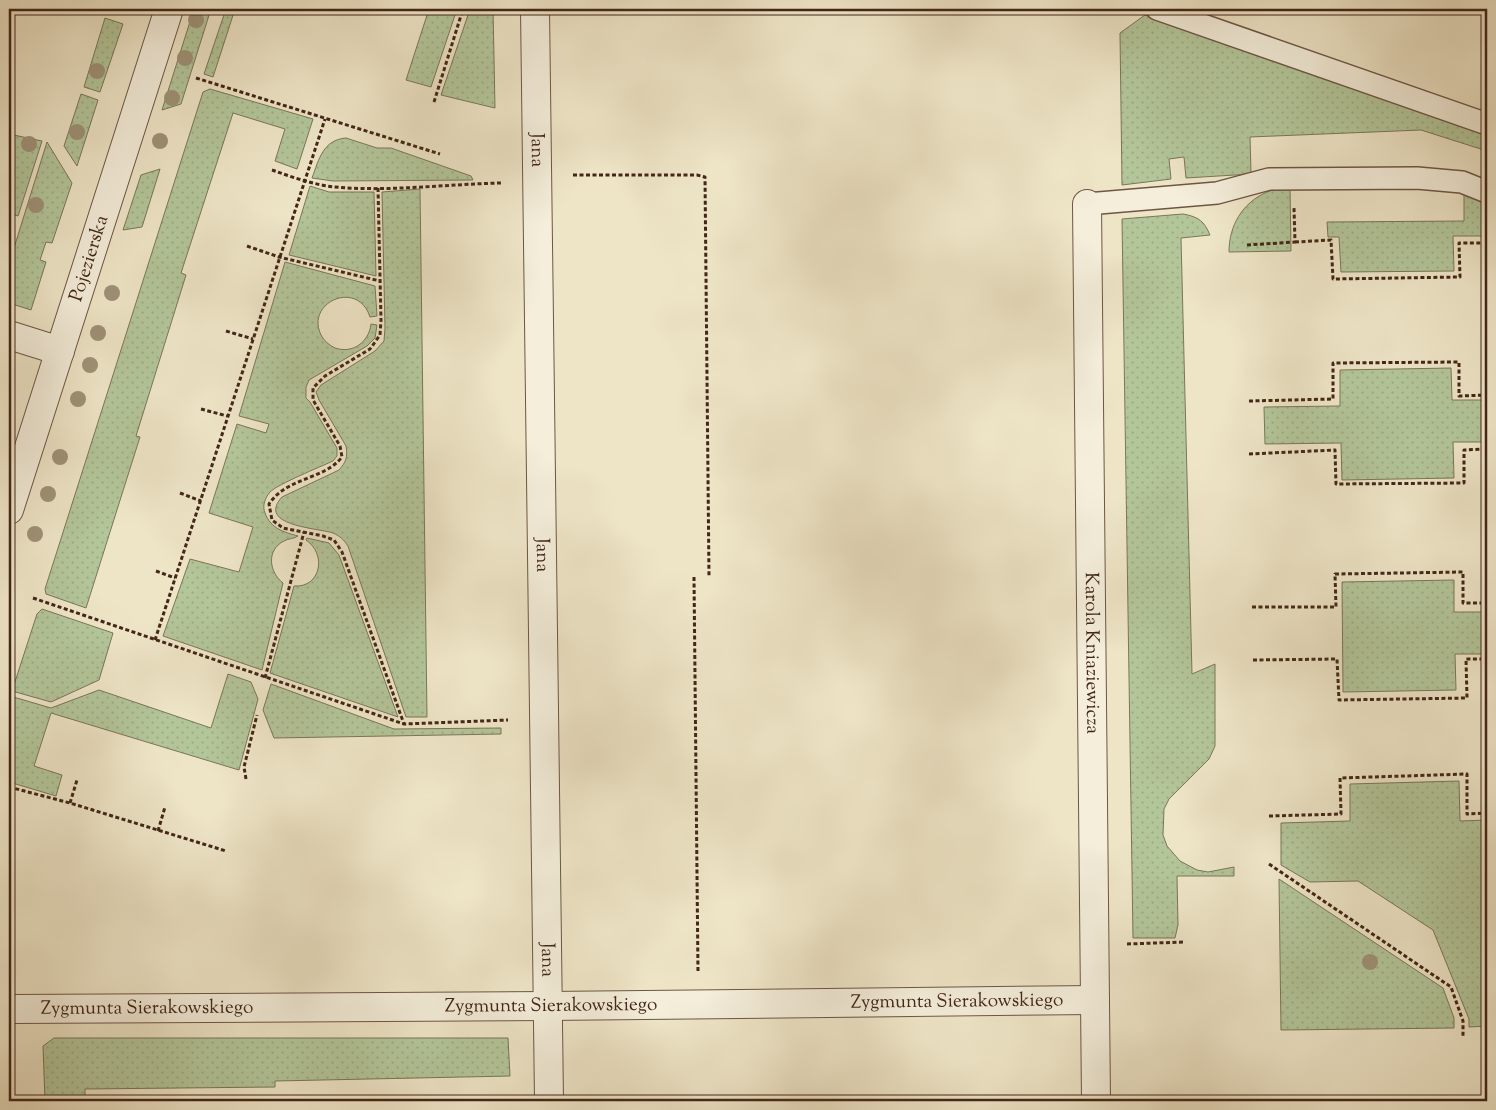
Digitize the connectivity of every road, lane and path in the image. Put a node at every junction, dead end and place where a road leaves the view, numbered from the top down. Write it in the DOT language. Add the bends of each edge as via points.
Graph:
graph roads {
  1 [pos="169,9"];
  2 [pos="463,9"];
  3 [pos="535,9"];
  4 [pos="1157,9"];
  5 [pos="196,78"];
  6 [pos="434,102"];
  7 [pos="325,119"];
  8 [pos="1487,124"];
  9 [pos="440,154"];
  10 [pos="272,170"];
  11 [pos="573,175"];
  12 [pos="1293,179"];
  13 [pos="304,181"];
  14 [pos="502,183"];
  15 [pos="378,188"];
  16 [pos="1487,192"];
  17 [pos="1086,204"];
  18 [pos="1295,242"];
  19 [pos="1487,243"];
  20 [pos="1247,244"];
  21 [pos="247,246"];
  22 [pos="279,257"];
  23 [pos="380,281"];
  24 [pos="226,331"];
  25 [pos="9,335"];
  26 [pos="252,339"];
  27 [pos="60,351"];
  28 [pos="1487,395"];
  29 [pos="1249,401"];
  30 [pos="201,409"];
  31 [pos="227,416"];
  32 [pos="1487,449"];
  33 [pos="1249,454"];
  34 [pos="180,493"];
  35 [pos="200,501"];
  36 [pos="9,510"];
  37 [pos="304,532"];
  38 [pos="156,571"];
  39 [pos="694,577"];
  40 [pos="709,577"];
  41 [pos="175,578"];
  42 [pos="33,598"];
  43 [pos="1487,603"];
  44 [pos="1252,607"];
  45 [pos="155,640"];
  46 [pos="1487,659"];
  47 [pos="1253,660"];
  48 [pos="265,678"];
  49 [pos="257,715"];
  50 [pos="508,720"];
  51 [pos="404,724"];
  52 [pos="246,779"];
  53 [pos="77,780"];
  54 [pos="9,787"];
  55 [pos="70,803"];
  56 [pos="166,807"];
  57 [pos="1487,813"];
  58 [pos="1268,816"];
  59 [pos="158,831"];
  60 [pos="226,851"];
  61 [pos="1269,864"];
  62 [pos="1184,942"];
  63 [pos="1124,944"];
  64 [pos="698,972"];
  65 [pos="1095,1000"];
  66 [pos="548,1006"];
  67 [pos="9,1009"];
  68 [pos="1463,1036"];
  69 [pos="549,1101"];
  70 [pos="1096,1101"];
  1 -- 27 [label="street, Pojezierska"];
  2 -- 6 [label="path"];
  3 -- 66 [label="street, Jana"];
  4 -- 8 [label="lane"];
  5 -- 7 [label="path"];
  7 -- 9 [label="path"];
  7 -- 13 [label="path"];
  10 -- 13 [label="path"];
  11 -- 40 [label="path" via="705,177"];
  12 -- 16 [label="lane" via="1417,178 1462,182"];
  12 -- 17 [label="lane" via="1269,179 1216,193"];
  12 -- 18 [label="path"];
  13 -- 15 [label="path" via="334,187"];
  13 -- 22 [label="path"];
  14 -- 15 [label="path"];
  15 -- 23 [label="path"];
  17 -- 65 [label="street, Karola Kniaziewicza"];
  18 -- 19 [label="path" via="1331,240 1333,279 1460,277 1459,244"];
  18 -- 20 [label="path"];
  21 -- 22 [label="path"];
  22 -- 23 [label="path"];
  22 -- 26 [label="path"];
  23 -- 37 [label="path" via="380,335 370,349 325,376 313,388 313,400 340,446 342,457 336,465 285,488 269,504 272,520 283,528"];
  24 -- 26 [label="path"];
  25 -- 27 [label="street"];
  26 -- 31 [label="path"];
  27 -- 36 [label="street, Pojezierska"];
  28 -- 29 [label="path" via="1459,396 1459,362 1333,363 1333,399"];
  30 -- 31 [label="path"];
  31 -- 35 [label="path"];
  32 -- 33 [label="path" via="1464,450 1464,483 1336,484 1335,450"];
  34 -- 35 [label="path"];
  35 -- 41 [label="path"];
  37 -- 48 [label="path"];
  37 -- 51 [label="path" via="334,540 342,552"];
  38 -- 41 [label="path"];
  39 -- 64 [label="path"];
  41 -- 45 [label="path"];
  42 -- 45 [label="path"];
  43 -- 44 [label="path" via="1463,603 1462,572 1335,574 1336,607"];
  45 -- 48 [label="path"];
  46 -- 47 [label="path" via="1466,660 1467,698 1339,700 1337,659"];
  48 -- 51 [label="path"];
  49 -- 52 [label="path" via="244,767"];
  50 -- 51 [label="path"];
  53 -- 55 [label="path"];
  54 -- 55 [label="path"];
  55 -- 59 [label="path"];
  56 -- 59 [label="path"];
  57 -- 58 [label="path" via="1467,814 1467,774 1340,778 1340,814"];
  59 -- 60 [label="path"];
  61 -- 68 [label="path" via="1451,987 1462,1021"];
  62 -- 63 [label="path"];
  65 -- 66 [label="street, Zygmunta Sierakowskiego"];
  65 -- 70 [label="street, Karola Kniaziewicza"];
  66 -- 67 [label="street, Zygmunta Sierakowskiego"];
  66 -- 69 [label="street, Jana"];
}
